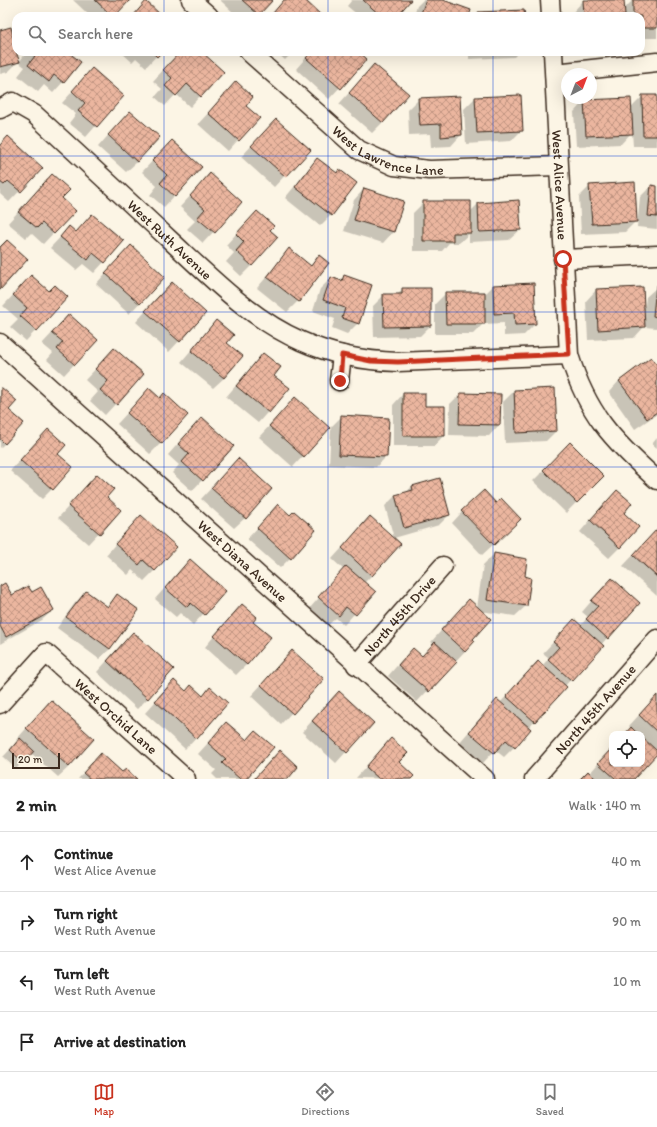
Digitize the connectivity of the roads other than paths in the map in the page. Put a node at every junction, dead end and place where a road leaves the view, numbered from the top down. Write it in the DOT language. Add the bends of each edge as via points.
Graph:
graph roads {
  1 [pos="191,0"];
  2 [pos="550,0"];
  3 [pos="204,12"];
  4 [pos="551,12"];
  5 [pos="253,56"];
  6 [pos="553,56"];
  7 [pos="657,62"];
  8 [pos="555,73"];
  9 [pos="6,106"];
  10 [pos="558,166"];
  11 [pos="657,255"];
  12 [pos="563,259"];
  13 [pos="0,343"];
  14 [pos="569,354"];
  15 [pos="342,355"];
  16 [pos="340,381"];
  17 [pos="657,480"];
  18 [pos="443,566"];
  19 [pos="657,640"];
  20 [pos="356,665"];
  21 [pos="0,704"];
  22 [pos="186,779"];
  23 [pos="484,779"];
  24 [pos="534,779"];
  1 -- 3 [label="street"];
  2 -- 4 [label="street"];
  5 -- 10 [label="street, West Lawrence Lane" via="359,150 394,166 429,170"];
  6 -- 8 [label="street, West Alice Avenue"];
  7 -- 8 [label="street"];
  8 -- 10 [label="street, West Alice Avenue"];
  9 -- 15 [label="street, West Ruth Avenue" via="34,114 221,287 265,320 301,341"];
  10 -- 12 [label="street, West Alice Avenue"];
  11 -- 12 [label="street"];
  12 -- 14 [label="street, West Alice Avenue"];
  13 -- 20 [label="street, West Diana Avenue"];
  14 -- 15 [label="street, West Ruth Avenue" via="398,362 371,361"];
  14 -- 17 [label="street, West Alice Avenue" via="578,383 591,408 619,445"];
  15 -- 16 [label="street"];
  18 -- 20 [label="street, North 45th Drive"];
  19 -- 24 [label="street, North 45th Avenue"];
  20 -- 23 [label="street, West Diana Avenue"];
  21 -- 22 [label="street, West Orchid Lane" via="46,653"];
}
